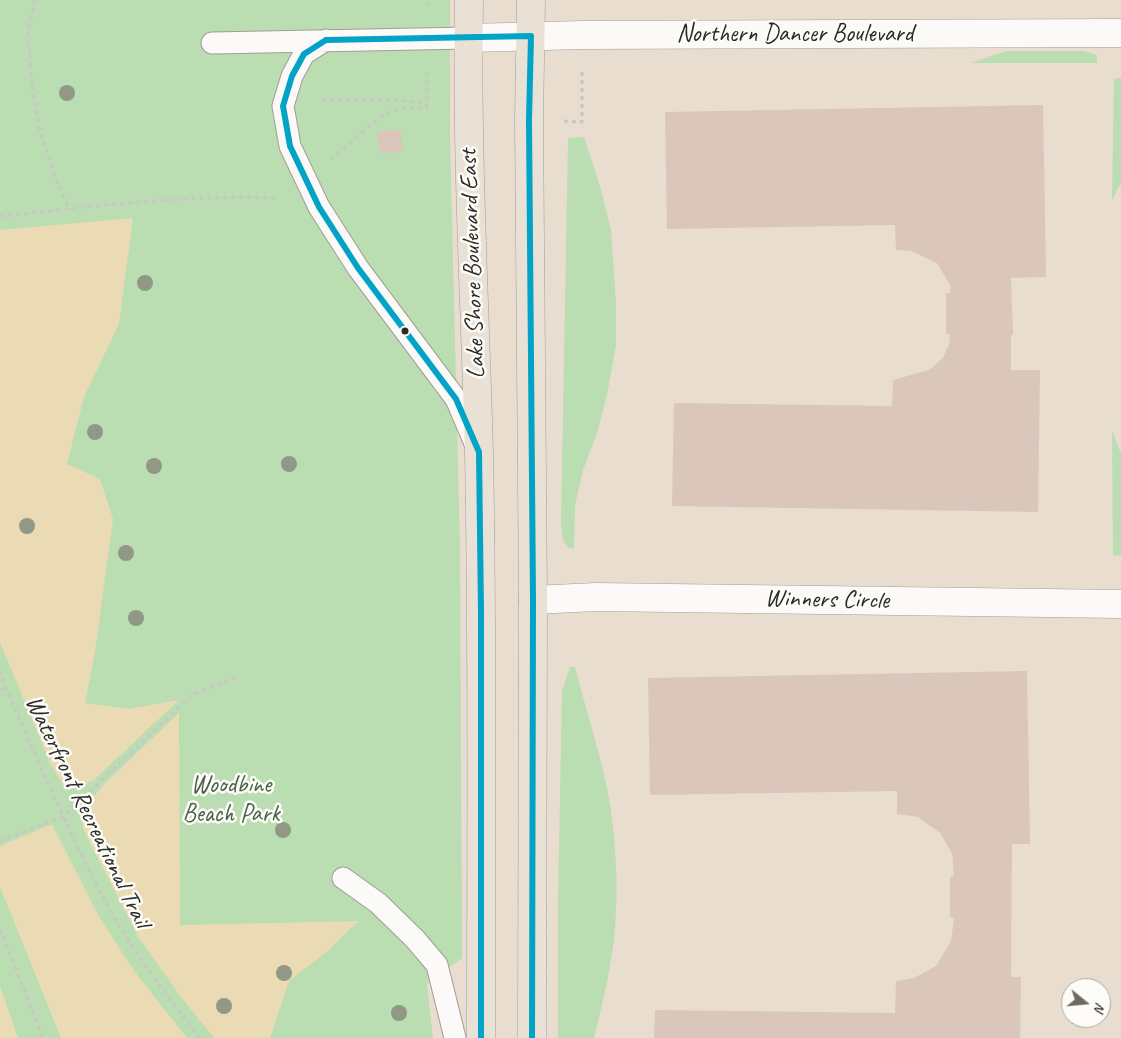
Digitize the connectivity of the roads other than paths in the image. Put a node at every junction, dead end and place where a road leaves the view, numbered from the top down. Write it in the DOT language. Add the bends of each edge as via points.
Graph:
graph roads {
  1 [pos="469,0"];
  2 [pos="531,0"];
  3 [pos="1121,33"];
  4 [pos="530,36"];
  5 [pos="468,38"];
  6 [pos="326,40"];
  7 [pos="212,43"];
  8 [pos="479,452"];
  9 [pos="533,600"];
  10 [pos="1121,604"];
  11 [pos="343,878"];
  12 [pos="455,1038"];
  13 [pos="481,1038"];
  14 [pos="532,1038"];
  1 -- 5 [label="highway, Lake Shore Boulevard East"];
  2 -- 4 [label="highway"];
  3 -- 4 [label="street, Northern Dancer Boulevard"];
  4 -- 5 [label="street, Northern Dancer Boulevard"];
  4 -- 9 [label="highway"];
  5 -- 6 [label="lane"];
  5 -- 8 [label="highway, Lake Shore Boulevard East"];
  6 -- 7 [label="lane"];
  6 -- 8 [label="lane" via="304,54 292,76 283,106 290,146 319,207 358,268 456,399"];
  8 -- 13 [label="highway, Lake Shore Boulevard East"];
  9 -- 10 [label="street, Winners Circle" via="596,597"];
  9 -- 14 [label="highway"];
  11 -- 12 [label="lane" via="378,903 415,938 436,965"];
}
